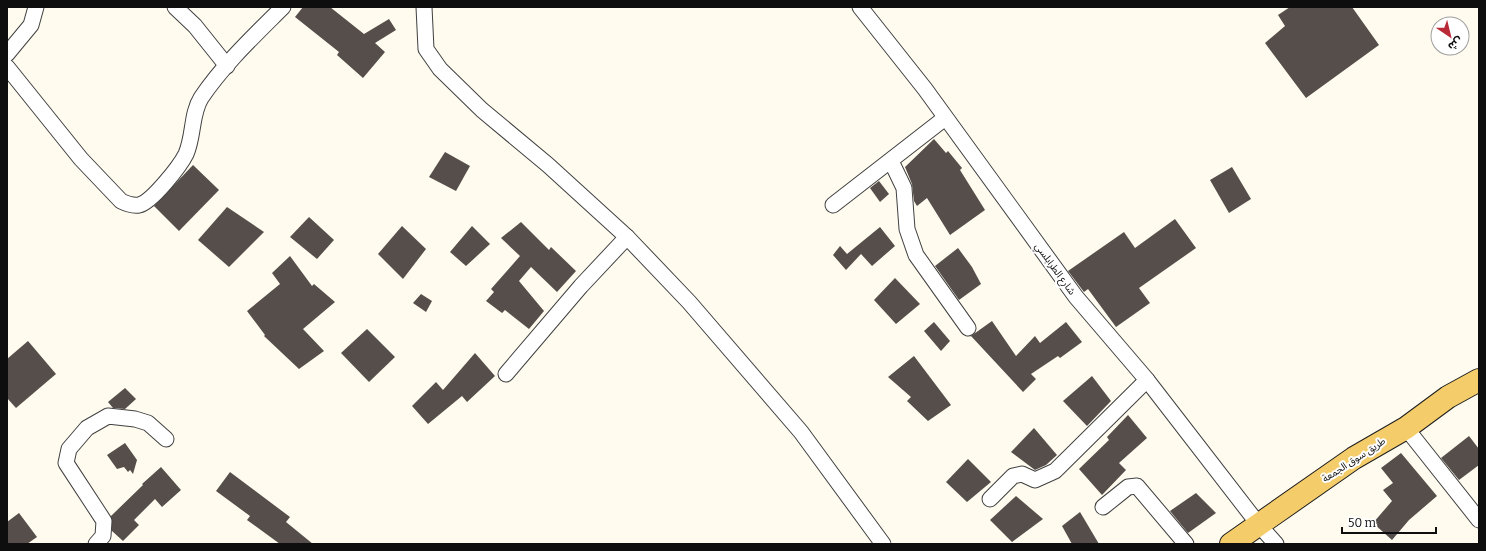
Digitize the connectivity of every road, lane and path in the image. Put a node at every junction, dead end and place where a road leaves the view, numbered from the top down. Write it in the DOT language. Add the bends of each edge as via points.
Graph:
graph roads {
  1 [pos="36,7"];
  2 [pos="175,7"];
  3 [pos="283,7"];
  4 [pos="424,7"];
  5 [pos="860,7"];
  6 [pos="7,54"];
  7 [pos="227,66"];
  8 [pos="7,67"];
  9 [pos="945,118"];
  10 [pos="891,161"];
  11 [pos="834,205"];
  12 [pos="627,237"];
  13 [pos="968,328"];
  14 [pos="506,374"];
  15 [pos="1146,380"];
  16 [pos="1479,380"];
  17 [pos="1406,428"];
  18 [pos="166,439"];
  19 [pos="990,499"];
  20 [pos="1103,507"];
  21 [pos="1479,520"];
  22 [pos="1259,525"];
  23 [pos="96,544"];
  24 [pos="883,544"];
  25 [pos="1186,544"];
  26 [pos="1231,544"];
  27 [pos="1276,544"];
  1 -- 6 [label="street" via="31,25"];
  2 -- 7 [label="street" via="195,26"];
  3 -- 7 [label="street"];
  4 -- 12 [label="street" via="426,50 440,69 482,110 548,165"];
  5 -- 9 [label="street, شارع الطرابلسي"];
  7 -- 8 [label="street" via="200,99 186,153 176,168 140,205 121,202 81,159"];
  9 -- 10 [label="street"];
  9 -- 15 [label="street, شارع الطرابلسي" via="1076,297"];
  10 -- 11 [label="street"];
  10 -- 13 [label="street" via="904,188 906,229 916,255"];
  12 -- 14 [label="street" via="581,286"];
  12 -- 24 [label="street" via="689,302 802,432"];
  15 -- 19 [label="street" via="1055,471 1036,480 1022,474 1013,476"];
  15 -- 22 [label="street, شارع الطرابلسي"];
  16 -- 17 [label="main road, طريق سوق الجمعة"];
  17 -- 21 [label="street"];
  17 -- 22 [label="main road, طريق سوق الجمعة" via="1354,458"];
  18 -- 23 [label="street" via="148,423 135,418 108,416 86,428 69,449 66,463 104,521 103,536"];
  20 -- 25 [label="street" via="1128,487 1137,486"];
  22 -- 26 [label="main road, طريق سوق الجمعة"];
  22 -- 27 [label="street, شارع الطرابلسي"];
}
